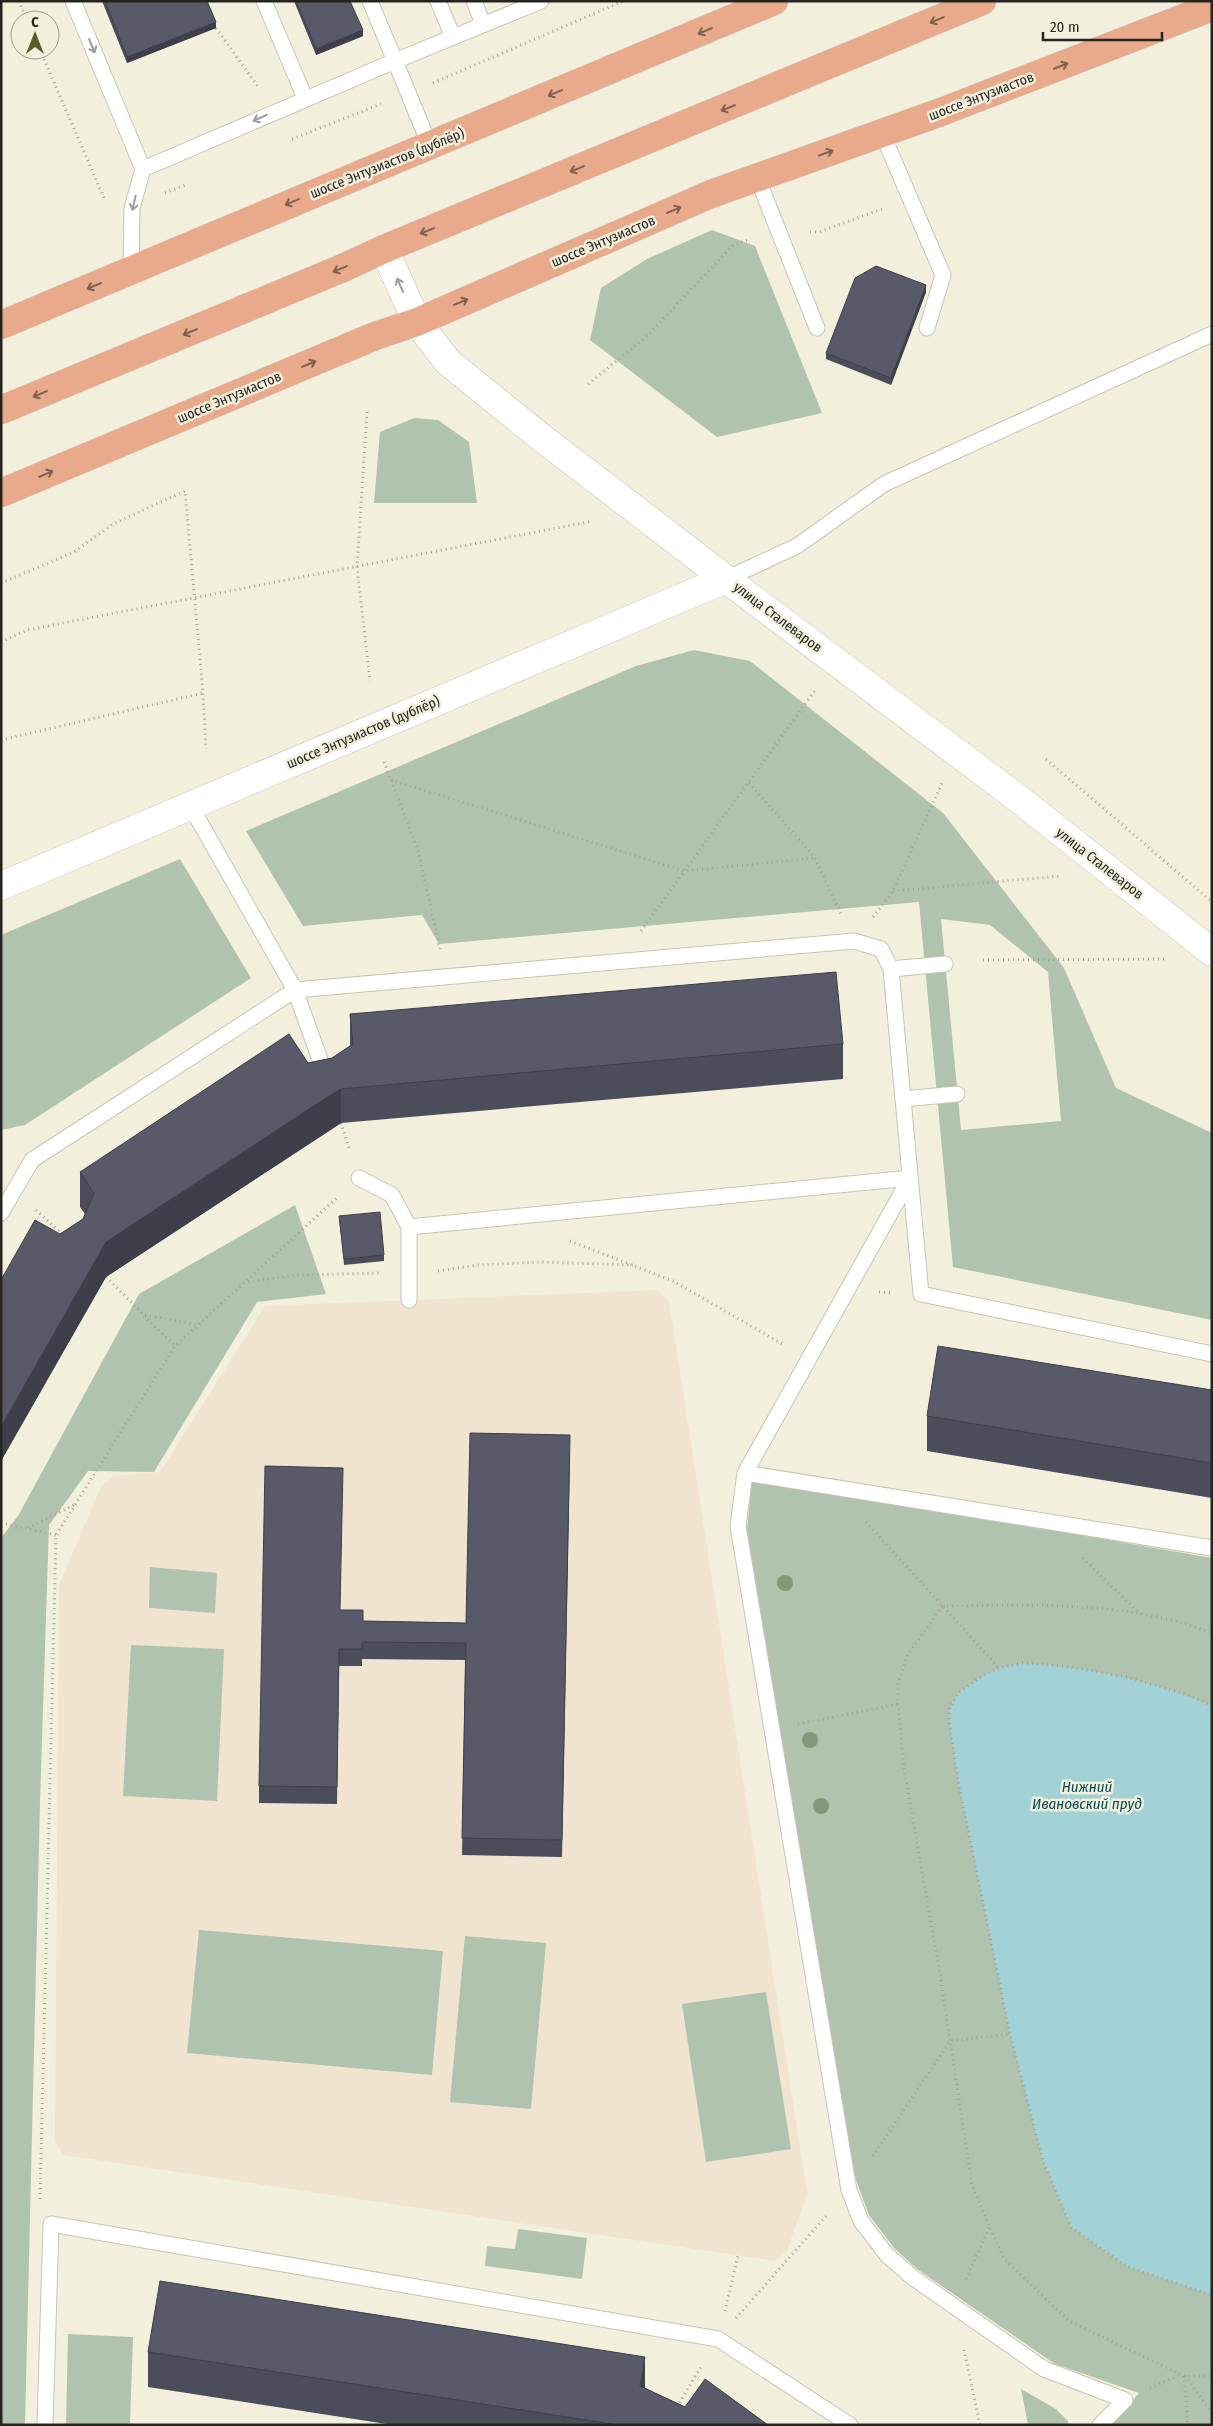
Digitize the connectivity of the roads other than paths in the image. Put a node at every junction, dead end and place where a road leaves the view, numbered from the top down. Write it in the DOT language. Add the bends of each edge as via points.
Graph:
graph roads {
  1 [pos="74,1"];
  2 [pos="264,1"];
  3 [pos="370,1"];
  4 [pos="438,1"];
  5 [pos="474,1"];
  6 [pos="540,1"];
  7 [pos="774,1"];
  8 [pos="982,1"];
  9 [pos="1212,7"];
  10 [pos="483,24"];
  11 [pos="453,37"];
  12 [pos="395,61"];
  13 [pos="305,98"];
  14 [pos="882,132"];
  15 [pos="430,146"];
  16 [pos="143,170"];
  17 [pos="757,177"];
  18 [pos="384,249"];
  19 [pos="131,271"];
  20 [pos="416,322"];
  21 [pos="1,325"];
  22 [pos="817,328"];
  23 [pos="927,328"];
  24 [pos="1212,334"];
  25 [pos="1,410"];
  26 [pos="1,493"];
  27 [pos="726,578"];
  28 [pos="190,806"];
  29 [pos="1,886"];
  30 [pos="1212,952"];
  31 [pos="945,964"];
  32 [pos="891,969"];
  33 [pos="295,990"];
  34 [pos="332,1092"];
  35 [pos="957,1094"];
  36 [pos="903,1099"];
  37 [pos="358,1178"];
  38 [pos="910,1178"];
  39 [pos="1,1213"];
  40 [pos="409,1227"];
  41 [pos="409,1300"];
  42 [pos="1212,1354"];
  43 [pos="745,1473"];
  44 [pos="1212,1548"];
  45 [pos="46,2425"];
  46 [pos="850,2425"];
  47 [pos="1100,2425"];
  1 -- 16 [label="lane, one-way"];
  2 -- 13 [label="lane"];
  3 -- 12 [label="lane"];
  4 -- 11 [label="lane"];
  5 -- 10 [label="lane"];
  6 -- 10 [label="lane"];
  7 -- 15 [label="main road, шоссе Энтузиастов (дублёр), one-way"];
  8 -- 18 [label="main road, one-way"];
  14 -- 9 [label="main road, шоссе Энтузиастов, one-way"];
  10 -- 11 [label="lane"];
  11 -- 12 [label="lane"];
  12 -- 13 [label="lane"];
  12 -- 15 [label="lane"];
  13 -- 16 [label="lane, one-way"];
  17 -- 14 [label="main road, шоссе Энтузиастов, one-way"];
  14 -- 23 [label="lane" via="943,275"];
  15 -- 19 [label="main road, шоссе Энтузиастов (дублёр), one-way"];
  16 -- 19 [label="lane, one-way" via="132,208"];
  20 -- 17 [label="main road, шоссе Энтузиастов, one-way"];
  17 -- 22 [label="lane"];
  20 -- 18 [label="main road, улица Сталеваров, one-way"];
  18 -- 25 [label="main road, one-way"];
  19 -- 21 [label="main road, шоссе Энтузиастов (дублёр), one-way"];
  26 -- 20 [label="main road, шоссе Энтузиастов, one-way" via="375,336"];
  20 -- 27 [label="main road, улица Сталеваров" via="448,362"];
  24 -- 27 [label="lane" via="884,484 797,546"];
  27 -- 28 [label="main road, шоссе Энтузиастов (дублёр)"];
  27 -- 30 [label="main road, улица Сталеваров" via="1015,796"];
  28 -- 29 [label="main road, шоссе Энтузиастов (дублёр)"];
  28 -- 33 [label="lane"];
  31 -- 32 [label="lane"];
  32 -- 33 [label="lane" via="881,949 854,941"];
  32 -- 36 [label="lane"];
  33 -- 34 [label="lane"];
  33 -- 39 [label="lane" via="32,1160"];
  35 -- 36 [label="lane"];
  36 -- 38 [label="lane"];
  37 -- 40 [label="lane" via="392,1195"];
  38 -- 40 [label="lane"];
  38 -- 42 [label="lane" via="921,1294"];
  38 -- 43 [label="lane"];
  40 -- 41 [label="lane"];
  43 -- 44 [label="lane"];
  43 -- 47 [label="lane" via="738,1526 849,2190 861,2220 887,2255 912,2277 1044,2369 1125,2400"];
  45 -- 46 [label="lane" via="51,2224 718,2339"];
}
